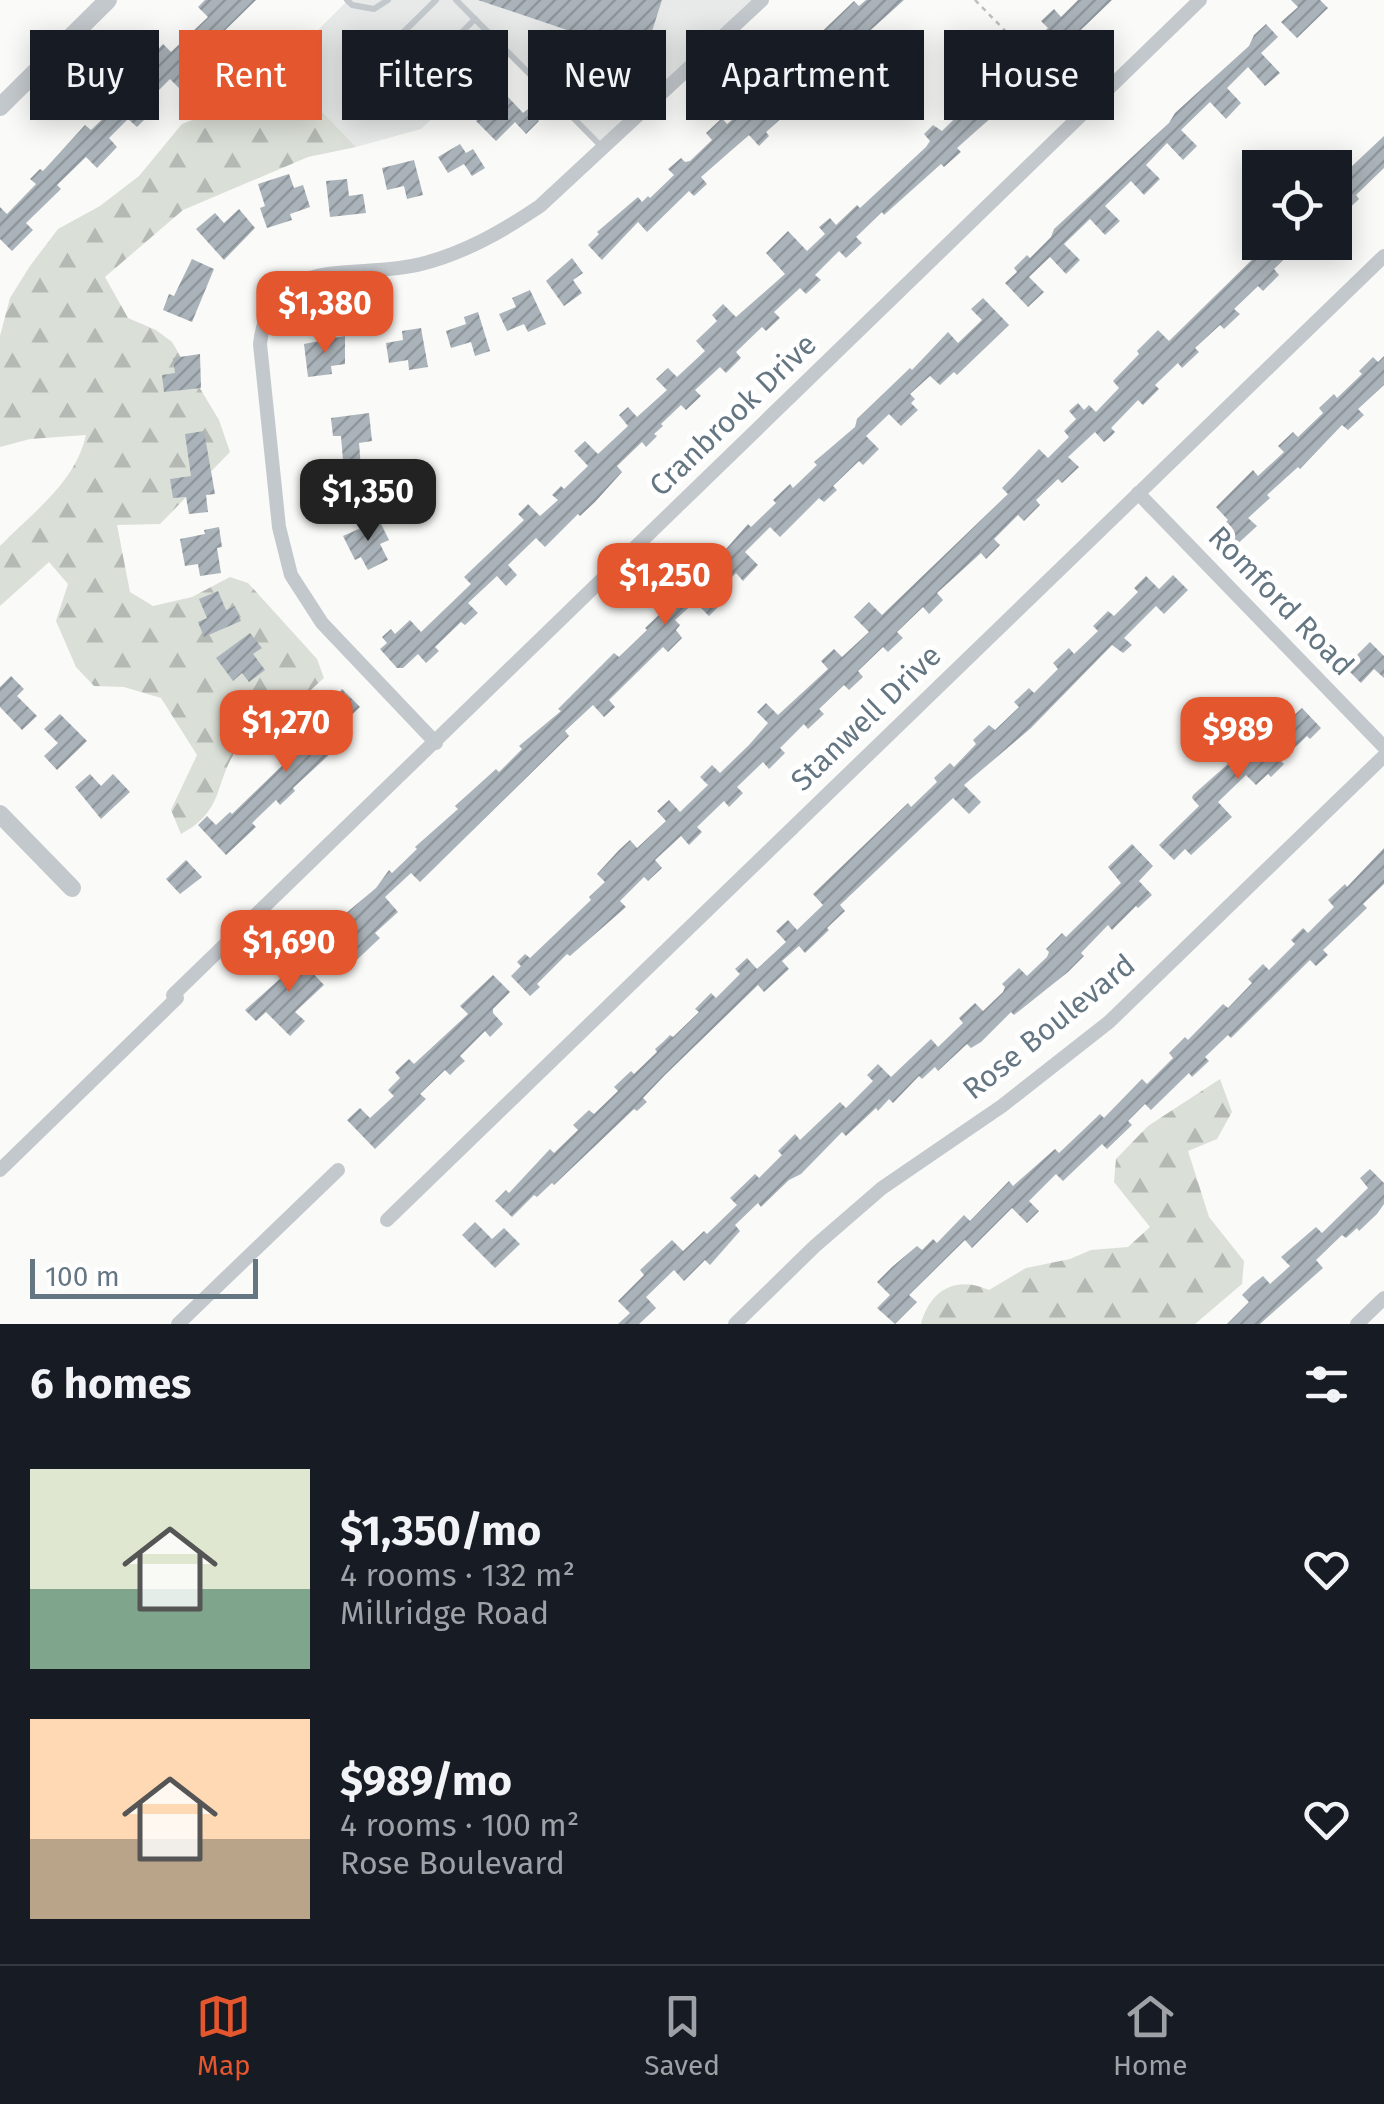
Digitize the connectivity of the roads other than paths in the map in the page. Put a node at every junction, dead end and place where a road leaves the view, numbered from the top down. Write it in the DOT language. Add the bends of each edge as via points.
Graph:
graph roads {
  1 [pos="108,0"];
  2 [pos="347,0"];
  3 [pos="388,0"];
  4 [pos="436,0"];
  5 [pos="456,0"];
  6 [pos="762,0"];
  7 [pos="1200,0"];
  8 [pos="745,7"];
  9 [pos="475,20"];
  10 [pos="0,107"];
  11 [pos="601,146"];
  12 [pos="1384,256"];
  13 [pos="1138,492"];
  14 [pos="436,742"];
  15 [pos="1384,747"];
  16 [pos="1384,756"];
  17 [pos="0,814"];
  18 [pos="72,888"];
  19 [pos="0,1170"];
  20 [pos="338,1170"];
  21 [pos="387,1220"];
  22 [pos="1384,1298"];
  23 [pos="178,1324"];
  24 [pos="734,1324"];
  25 [pos="1357,1324"];
  1 -- 10 [label="street"];
  2 -- 3 [label="lane" via="374,9"];
  4 -- 9 [label="lane" via="367,68 396,98"];
  5 -- 9 [label="lane"];
  6 -- 8 [label="street"];
  7 -- 14 [label="street, Cranbrook Drive"];
  8 -- 11 [label="street"];
  9 -- 11 [label="lane"];
  11 -- 14 [label="street" via="540,206 482,242 419,265 296,281 277,295 262,325 279,527 291,575 322,623"];
  12 -- 13 [label="street, Stanwell Drive"];
  13 -- 15 [label="street, Romford Road"];
  13 -- 21 [label="street, Stanwell Drive"];
  14 -- 19 [label="street, Cranbrook Drive"];
  16 -- 24 [label="street, Rose Boulevard" via="1116,1015 1014,1097 882,1188"];
  17 -- 18 [label="street"];
  20 -- 23 [label="street"];
  22 -- 25 [label="street"];
}
